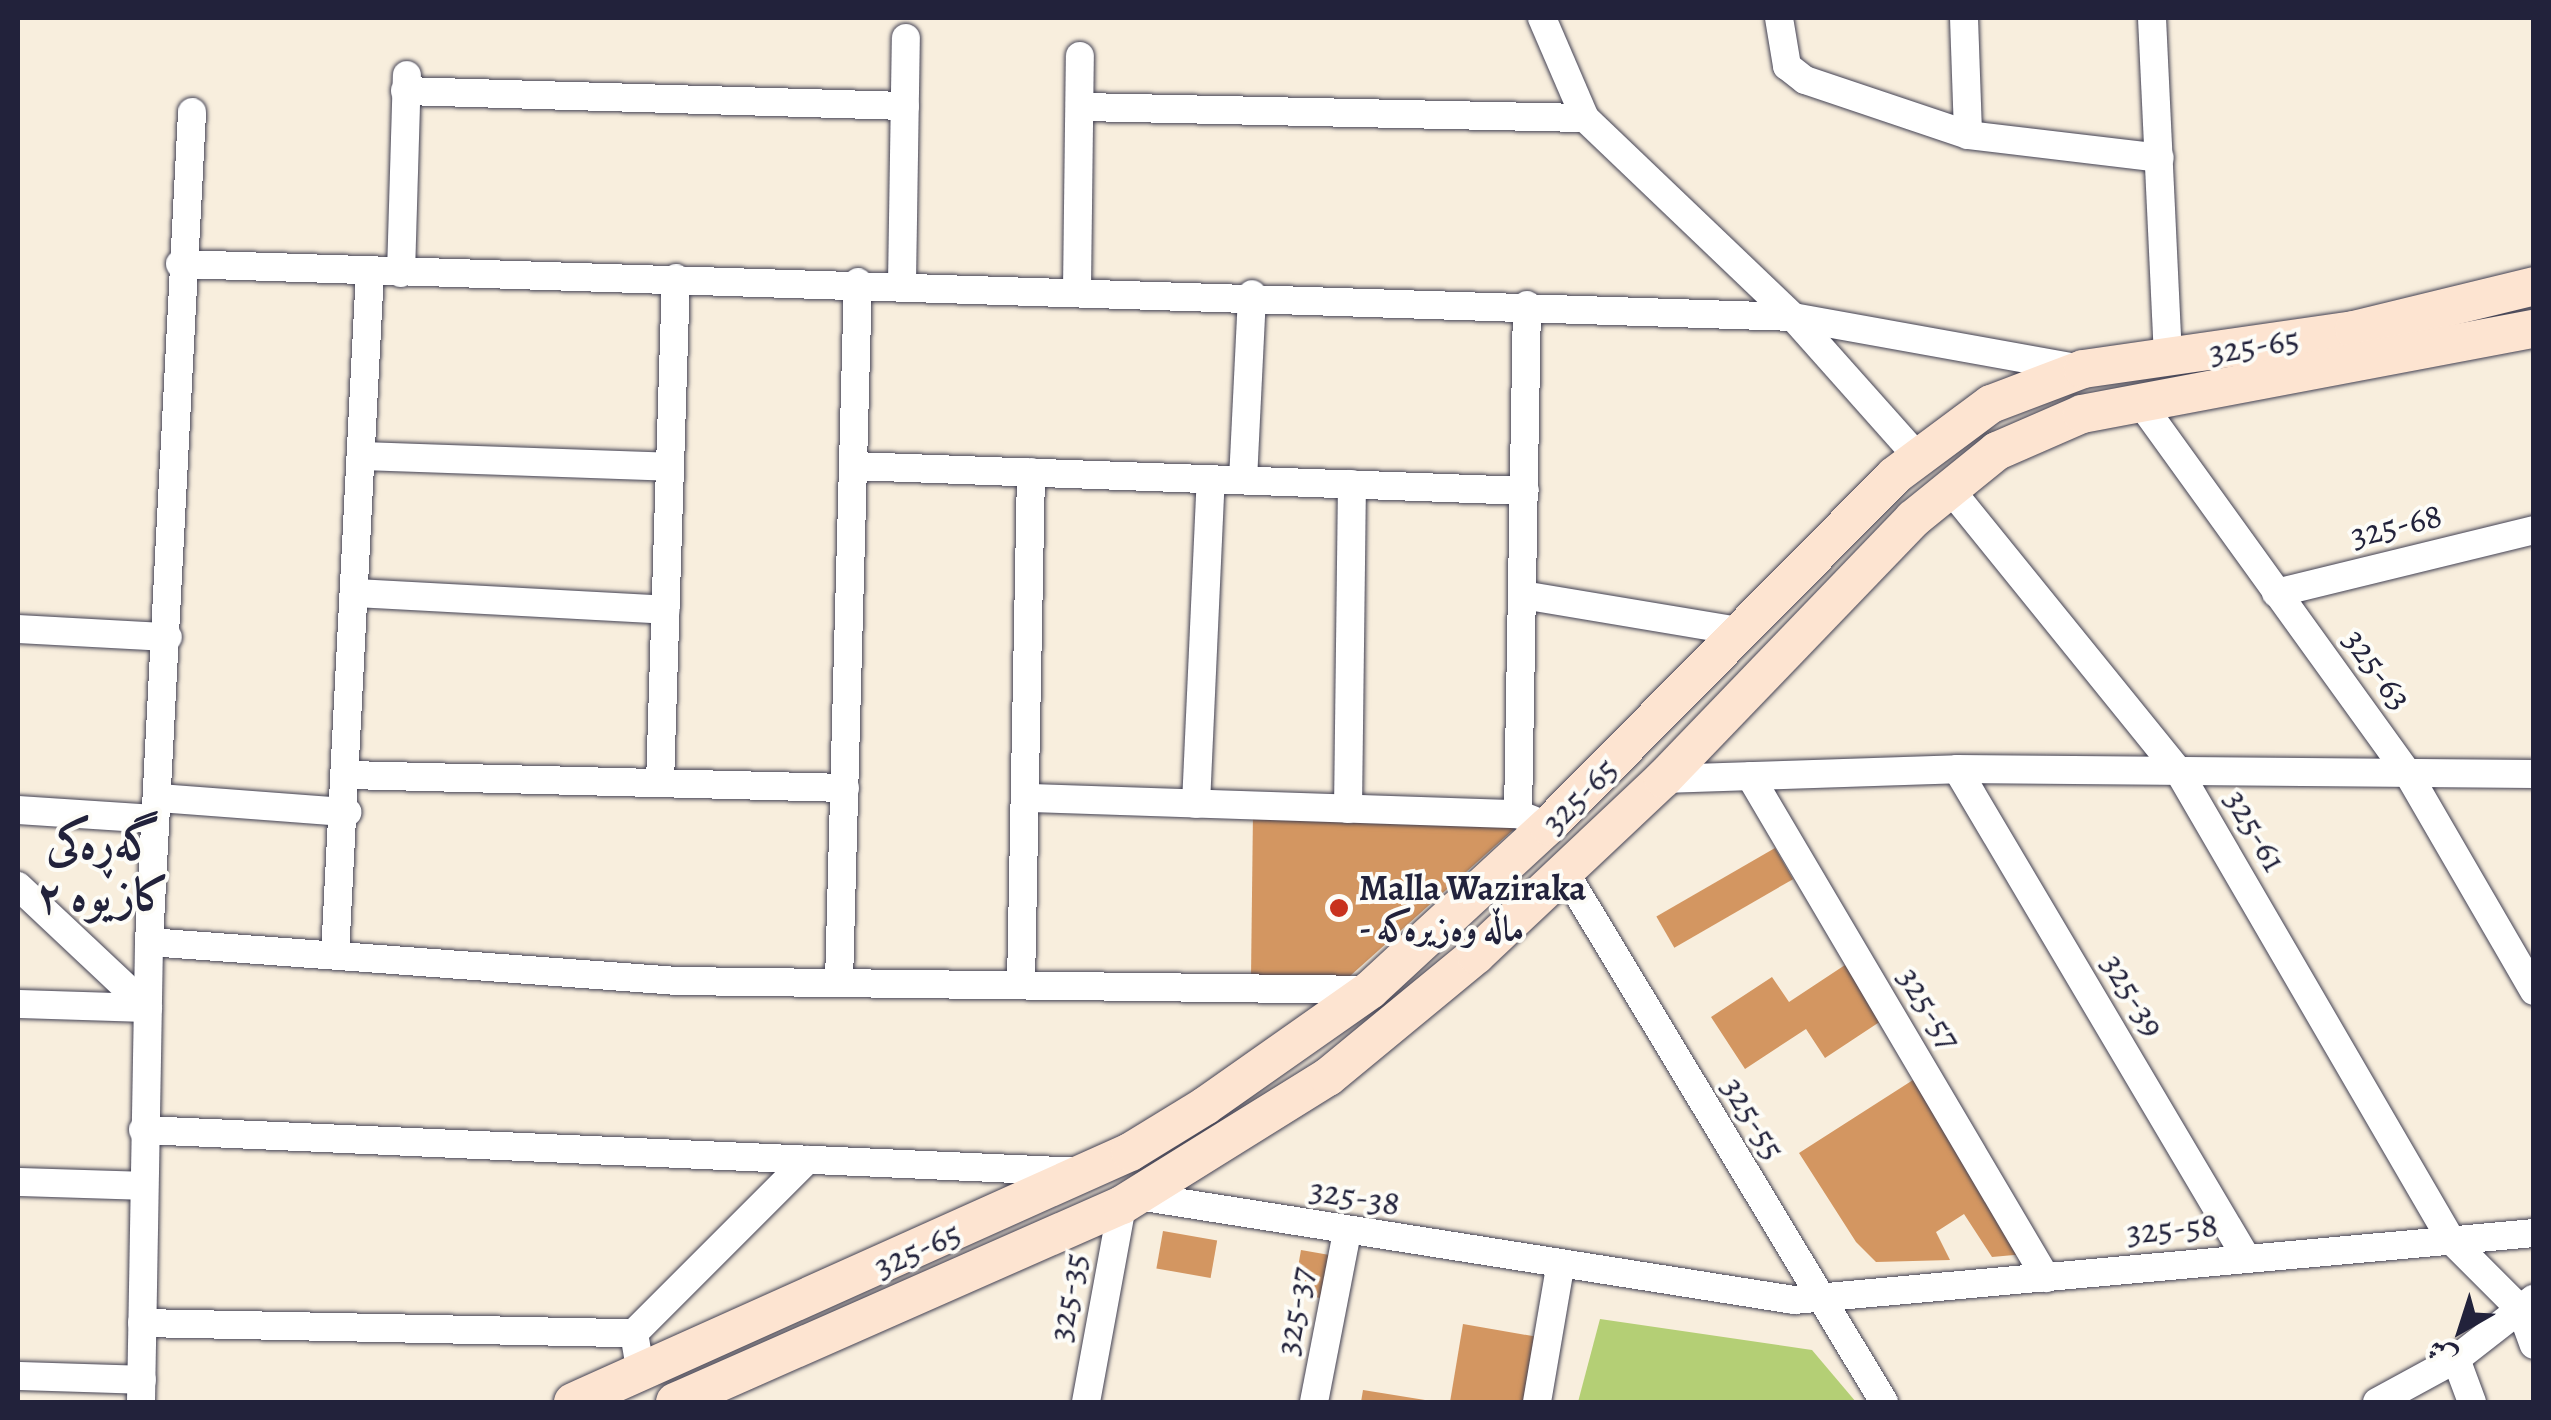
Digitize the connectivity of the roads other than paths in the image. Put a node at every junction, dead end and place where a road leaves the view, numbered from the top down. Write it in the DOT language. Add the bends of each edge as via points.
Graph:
graph roads {
  1 [pos="1542,18"];
  2 [pos="1779,18"];
  3 [pos="1964,18"];
  4 [pos="2152,18"];
  5 [pos="906,38"];
  6 [pos="1080,56"];
  7 [pos="904,106"];
  8 [pos="1083,107"];
  9 [pos="192,112"];
  10 [pos="1585,118"];
  11 [pos="1968,135"];
  12 [pos="2160,158"];
  13 [pos="180,264"];
  14 [pos="370,272"];
  15 [pos="401,273"];
  16 [pos="676,278"];
  17 [pos="858,282"];
  18 [pos="902,283"];
  19 [pos="2534,286"];
  20 [pos="1077,288"];
  21 [pos="1252,294"];
  22 [pos="1527,305"];
  23 [pos="1793,318"];
  24 [pos="2354,330"];
  25 [pos="2534,330"];
  26 [pos="2168,358"];
  27 [pos="2362,368"];
  28 [pos="2084,369"];
  29 [pos="2142,405"];
  30 [pos="362,456"];
  31 [pos="1917,456"];
  32 [pos="854,466"];
  33 [pos="670,467"];
  34 [pos="1031,472"];
  35 [pos="1211,479"];
  36 [pos="1244,480"];
  37 [pos="1352,484"];
  38 [pos="1950,489"];
  39 [pos="1525,490"];
  40 [pos="2534,530"];
  41 [pos="2276,592"];
  42 [pos="356,593"];
  43 [pos="1523,595"];
  44 [pos="666,610"];
  45 [pos="18,629"];
  46 [pos="1743,632"];
  47 [pos="168,637"];
  48 [pos="1957,769"];
  49 [pos="2180,772"];
  50 [pos="2406,772"];
  51 [pos="2534,774"];
  52 [pos="349,775"];
  53 [pos="1750,776"];
  54 [pos="1663,779"];
  55 [pos="660,783"];
  56 [pos="845,788"];
  57 [pos="1031,798"];
  58 [pos="1196,804"];
  59 [pos="157,809"];
  60 [pos="1348,809"];
  61 [pos="18,810"];
  62 [pos="348,812"];
  63 [pos="1533,820"];
  64 [pos="1563,869"];
  65 [pos="18,886"];
  66 [pos="1445,922"];
  67 [pos="150,942"];
  68 [pos="1476,955"];
  69 [pos="336,956"];
  70 [pos="839,982"];
  71 [pos="1022,984"];
  72 [pos="1370,990"];
  73 [pos="2534,990"];
  74 [pos="18,1004"];
  75 [pos="148,1008"];
  76 [pos="144,1130"];
  77 [pos="807,1160"];
  78 [pos="1084,1172"];
  79 [pos="18,1182"];
  80 [pos="142,1186"];
  81 [pos="1130,1200"];
  82 [pos="2534,1233"];
  83 [pos="1346,1234"];
  84 [pos="2451,1240"];
  85 [pos="2247,1259"];
  86 [pos="1560,1267"];
  87 [pos="2046,1278"];
  88 [pos="1818,1301"];
  89 [pos="2527,1305"];
  90 [pos="142,1323"];
  91 [pos="634,1334"];
  92 [pos="2534,1345"];
  93 [pos="2456,1359"];
  94 [pos="640,1374"];
  95 [pos="18,1376"];
  96 [pos="142,1392"];
  97 [pos="573,1402"];
  98 [pos="676,1402"];
  99 [pos="1086,1402"];
  100 [pos="1314,1402"];
  101 [pos="1538,1402"];
  102 [pos="1884,1402"];
  103 [pos="2376,1402"];
  104 [pos="2472,1402"];
  1 -- 10 [label="street"];
  2 -- 11 [label="street" via="1787,66 1805,80"];
  3 -- 11 [label="street"];
  4 -- 12 [label="street"];
  5 -- 7 [label="street"];
  6 -- 8 [label="street"];
  7 -- 15 [label="street" via="406,82"];
  7 -- 18 [label="street"];
  8 -- 10 [label="street"];
  8 -- 20 [label="street"];
  9 -- 13 [label="street"];
  10 -- 23 [label="street"];
  11 -- 12 [label="street"];
  12 -- 26 [label="street"];
  13 -- 14 [label="street"];
  13 -- 47 [label="street"];
  14 -- 15 [label="street"];
  14 -- 30 [label="street"];
  15 -- 16 [label="street"];
  16 -- 17 [label="street"];
  16 -- 33 [label="street"];
  17 -- 18 [label="street"];
  17 -- 32 [label="street"];
  18 -- 20 [label="street"];
  19 -- 24 [label="street, 325-65"];
  20 -- 21 [label="street"];
  21 -- 22 [label="street"];
  21 -- 36 [label="street"];
  22 -- 23 [label="street"];
  22 -- 39 [label="street"];
  23 -- 28 [label="street"];
  23 -- 31 [label="street"];
  24 -- 26 [label="street, 325-65"];
  24 -- 27 [label="street"];
  25 -- 27 [label="street, 325-65"];
  26 -- 28 [label="street, 325-65"];
  27 -- 29 [label="street, 325-65"];
  28 -- 31 [label="street, 325-65" via="1992,404"];
  29 -- 38 [label="street, 325-65" via="2028,435"];
  29 -- 41 [label="street, 325-63"];
  30 -- 33 [label="street"];
  30 -- 42 [label="street"];
  31 -- 46 [label="street, 325-65"];
  32 -- 34 [label="street"];
  32 -- 56 [label="street"];
  33 -- 44 [label="street"];
  34 -- 35 [label="street"];
  34 -- 57 [label="street"];
  35 -- 36 [label="street"];
  35 -- 58 [label="street"];
  36 -- 37 [label="street"];
  37 -- 39 [label="street"];
  37 -- 60 [label="street"];
  38 -- 49 [label="street, 325-61"];
  38 -- 54 [label="street, 325-65"];
  39 -- 43 [label="street"];
  40 -- 41 [label="street, 325-68"];
  41 -- 50 [label="street, 325-63"];
  42 -- 44 [label="street"];
  42 -- 52 [label="street"];
  43 -- 46 [label="street"];
  43 -- 63 [label="street"];
  44 -- 55 [label="street"];
  45 -- 47 [label="street"];
  46 -- 63 [label="street, 325-65"];
  47 -- 59 [label="street"];
  48 -- 49 [label="street"];
  48 -- 53 [label="street"];
  48 -- 85 [label="street, 325-39"];
  49 -- 50 [label="street"];
  49 -- 84 [label="street, 325-61"];
  50 -- 51 [label="street"];
  50 -- 73 [label="street, 325-63"];
  52 -- 55 [label="street"];
  52 -- 62 [label="street"];
  53 -- 54 [label="street"];
  53 -- 87 [label="street, 325-57"];
  54 -- 64 [label="street, 325-65"];
  55 -- 56 [label="street"];
  56 -- 70 [label="street"];
  57 -- 58 [label="street"];
  57 -- 71 [label="street"];
  58 -- 60 [label="street"];
  59 -- 61 [label="street"];
  59 -- 62 [label="street"];
  59 -- 67 [label="street"];
  60 -- 63 [label="street"];
  62 -- 69 [label="street"];
  63 -- 66 [label="street, 325-65"];
  64 -- 68 [label="street, 325-65"];
  64 -- 88 [label="street, 325-55"];
  65 -- 75 [label="street"];
  66 -- 68 [label="street"];
  66 -- 72 [label="street, 325-65"];
  67 -- 69 [label="street"];
  67 -- 75 [label="street"];
  68 -- 81 [label="street, 325-65" via="1328,1077"];
  69 -- 70 [label="street" via="677,981"];
  70 -- 71 [label="street"];
  71 -- 72 [label="street"];
  72 -- 78 [label="street, 325-65" via="1172,1128"];
  74 -- 75 [label="street"];
  75 -- 76 [label="street"];
  76 -- 77 [label="street"];
  76 -- 80 [label="street"];
  77 -- 78 [label="street"];
  77 -- 91 [label="street"];
  78 -- 94 [label="street, 325-65"];
  79 -- 80 [label="street"];
  80 -- 90 [label="street"];
  81 -- 83 [label="street, 325-38"];
  81 -- 98 [label="street, 325-65"];
  81 -- 99 [label="street, 325-35"];
  82 -- 84 [label="street, 325-58"];
  83 -- 86 [label="street, 325-38"];
  83 -- 100 [label="street, 325-37"];
  84 -- 85 [label="street, 325-58"];
  84 -- 89 [label="street, 325-61"];
  85 -- 87 [label="street, 325-58"];
  86 -- 88 [label="street, 325-38"];
  86 -- 101 [label="street"];
  87 -- 88 [label="street, 325-58"];
  88 -- 102 [label="street, 325-55"];
  89 -- 92 [label="street"];
  89 -- 93 [label="street"];
  90 -- 91 [label="street"];
  90 -- 96 [label="street"];
  91 -- 94 [label="street"];
  93 -- 103 [label="street"];
  93 -- 104 [label="street"];
  94 -- 97 [label="street, 325-65"];
  95 -- 96 [label="street"];
}
